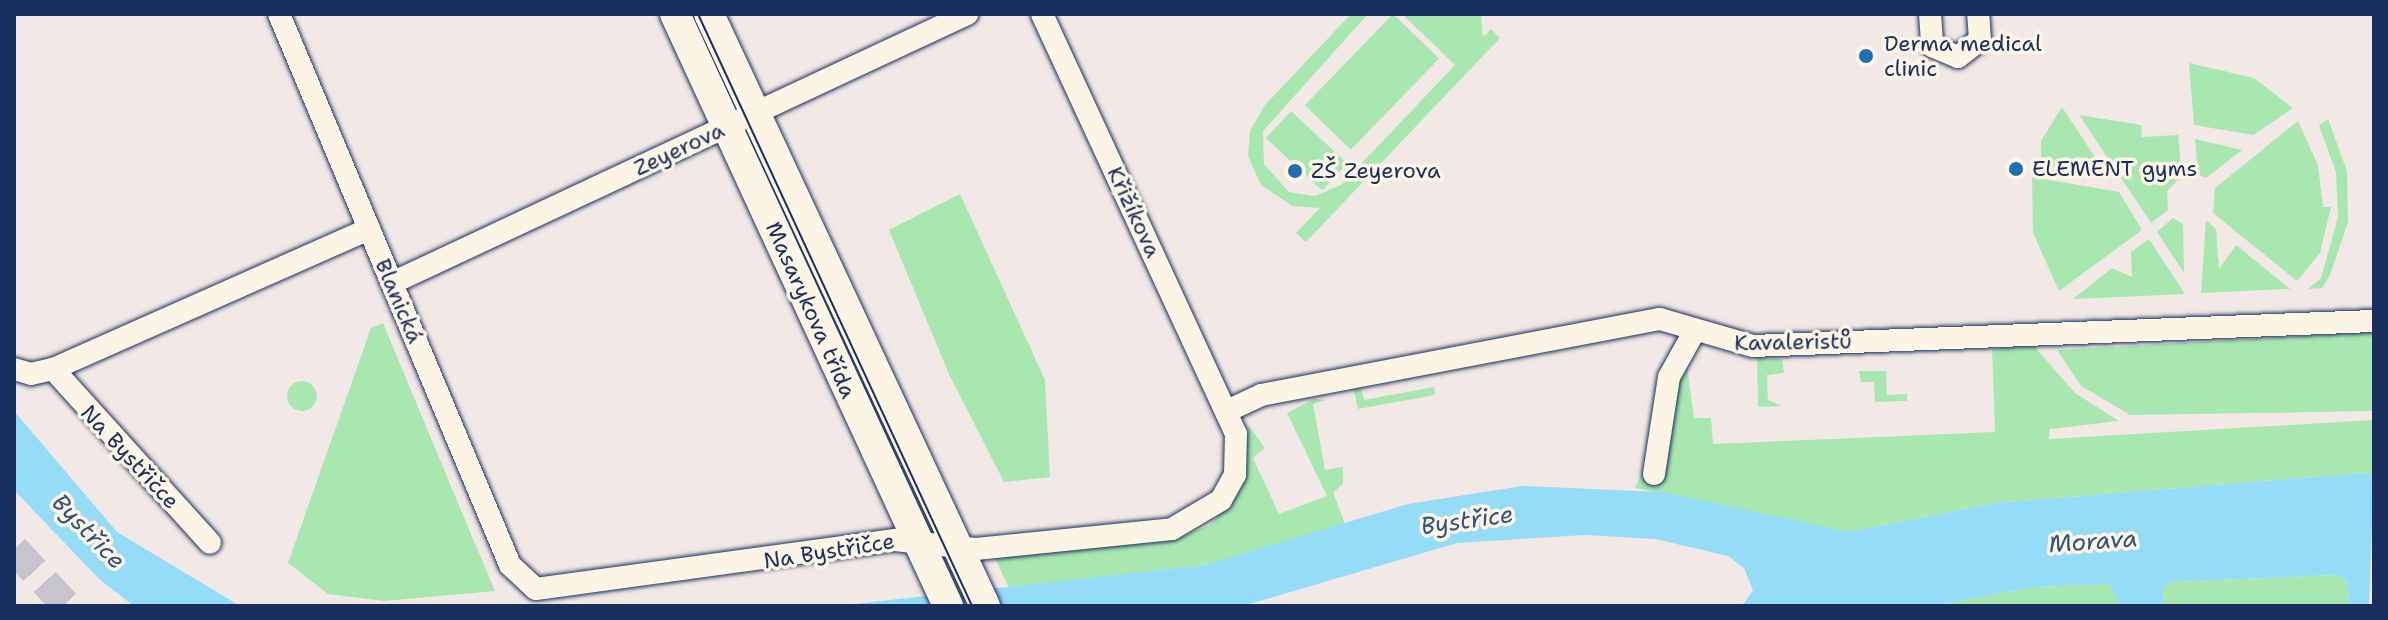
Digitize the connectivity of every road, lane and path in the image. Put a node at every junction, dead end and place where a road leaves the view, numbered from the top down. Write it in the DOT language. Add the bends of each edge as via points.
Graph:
graph roads {
  1 [pos="279,14"];
  2 [pos="675,14"];
  3 [pos="709,14"];
  4 [pos="967,14"];
  5 [pos="1042,14"];
  6 [pos="1978,14"];
  7 [pos="1923,16"];
  8 [pos="741,120"];
  9 [pos="369,229"];
  10 [pos="392,283"];
  11 [pos="2374,321"];
  12 [pos="1694,332"];
  13 [pos="53,369"];
  14 [pos="19,371"];
  15 [pos="1227,411"];
  16 [pos="1654,474"];
  17 [pos="902,541"];
  18 [pos="210,543"];
  19 [pos="962,558"];
  20 [pos="524,586"];
  21 [pos="948,606"];
  22 [pos="985,606"];
  1 -- 9 [label="street, Blanická"];
  2 -- 8 [label="street, Masarykova třída"];
  3 -- 8 [label="street, Masarykova třída"];
  4 -- 8 [label="street, Zeyerova"];
  5 -- 15 [label="street, Křižíkova"];
  6 -- 7 [label="street" via="1980,40 1958,57 1932,46"];
  8 -- 10 [label="street, Zeyerova"];
  8 -- 17 [label="street, Masarykova třída"];
  8 -- 19 [label="street, Masarykova třída"];
  9 -- 10 [label="street, Blanická"];
  9 -- 13 [label="street"];
  10 -- 20 [label="street, Blanická"];
  11 -- 12 [label="street, Kavaleristů" via="1753,346"];
  12 -- 15 [label="street, Kavaleristů" via="1660,319 1574,332 1261,395"];
  12 -- 16 [label="street" via="1669,377"];
  13 -- 14 [label="street"];
  13 -- 18 [label="street, Na Bystřičce"];
  15 -- 19 [label="street, Na Bystřičce" via="1238,448 1235,475 1201,518 1172,529"];
  17 -- 19 [label="street, Na Bystřičce"];
  17 -- 20 [label="street, Na Bystřičce"];
  17 -- 21 [label="street, Masarykova třída" via="931,571"];
  19 -- 22 [label="street, Masarykova třída"];
}
